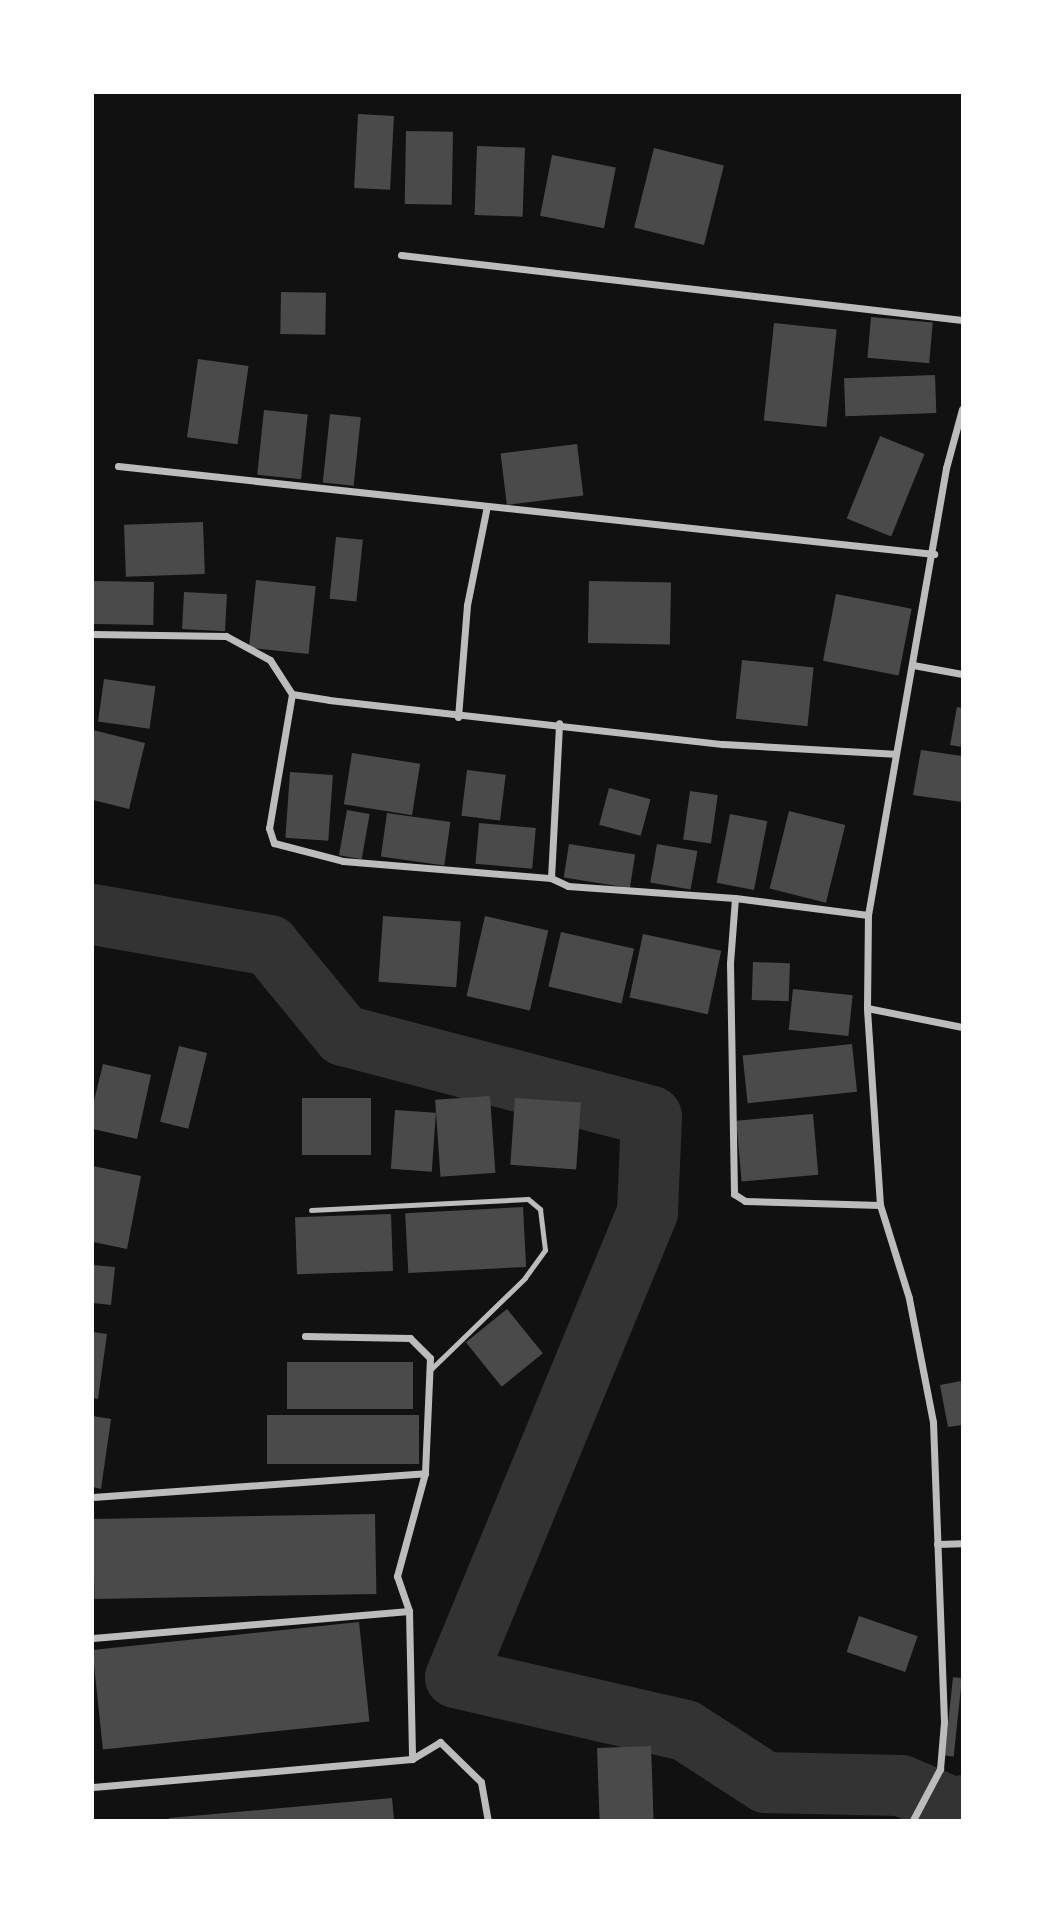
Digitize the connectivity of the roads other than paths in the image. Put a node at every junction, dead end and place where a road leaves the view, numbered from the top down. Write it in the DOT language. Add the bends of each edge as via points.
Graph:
graph roads {
  1 [pos="401,255"];
  2 [pos="962,320"];
  3 [pos="962,409"];
  4 [pos="960,430"];
  5 [pos="118,466"];
  6 [pos="487,506"];
  7 [pos="934,554"];
  8 [pos="93,634"];
  9 [pos="913,665"];
  10 [pos="962,674"];
  11 [pos="292,694"];
  12 [pos="458,717"];
  13 [pos="559,723"];
  14 [pos="894,754"];
  15 [pos="551,878"];
  16 [pos="735,898"];
  17 [pos="868,915"];
  18 [pos="867,1008"];
  19 [pos="962,1027"];
  20 [pos="880,1205"];
  21 [pos="311,1210"];
  22 [pos="305,1336"];
  23 [pos="429,1371"];
  24 [pos="425,1472"];
  25 [pos="93,1496"];
  26 [pos="962,1543"];
  27 [pos="937,1544"];
  28 [pos="409,1611"];
  29 [pos="93,1638"];
  30 [pos="412,1759"];
  31 [pos="93,1787"];
  32 [pos="488,1820"];
  33 [pos="913,1820"];
  1 -- 2 [label="street"];
  3 -- 4 [label="street"];
  4 -- 7 [label="street" via="946,468"];
  5 -- 6 [label="street"];
  6 -- 7 [label="street"];
  6 -- 12 [label="street" via="467,606"];
  7 -- 9 [label="street"];
  8 -- 11 [label="street" via="226,636 270,660"];
  9 -- 10 [label="street"];
  9 -- 14 [label="street"];
  11 -- 12 [label="street"];
  11 -- 15 [label="street" via="269,828 274,843 343,861"];
  12 -- 13 [label="street"];
  13 -- 14 [label="street" via="723,744"];
  13 -- 15 [label="street"];
  14 -- 17 [label="street"];
  15 -- 16 [label="street" via="568,886"];
  16 -- 17 [label="street"];
  16 -- 20 [label="street" via="730,963 734,1194 745,1201"];
  17 -- 18 [label="street"];
  18 -- 19 [label="street"];
  18 -- 20 [label="street"];
  20 -- 27 [label="street" via="909,1298 933,1422"];
  21 -- 23 [label="lane" via="528,1199 540,1209 545,1250 525,1278"];
  22 -- 23 [label="street" via="410,1338 430,1358"];
  23 -- 24 [label="street"];
  24 -- 25 [label="street"];
  24 -- 28 [label="street" via="397,1576"];
  26 -- 27 [label="street"];
  27 -- 33 [label="street" via="944,1722 940,1769"];
  28 -- 29 [label="street"];
  28 -- 30 [label="street"];
  30 -- 31 [label="street"];
  30 -- 32 [label="street" via="440,1742 481,1782"];
}
